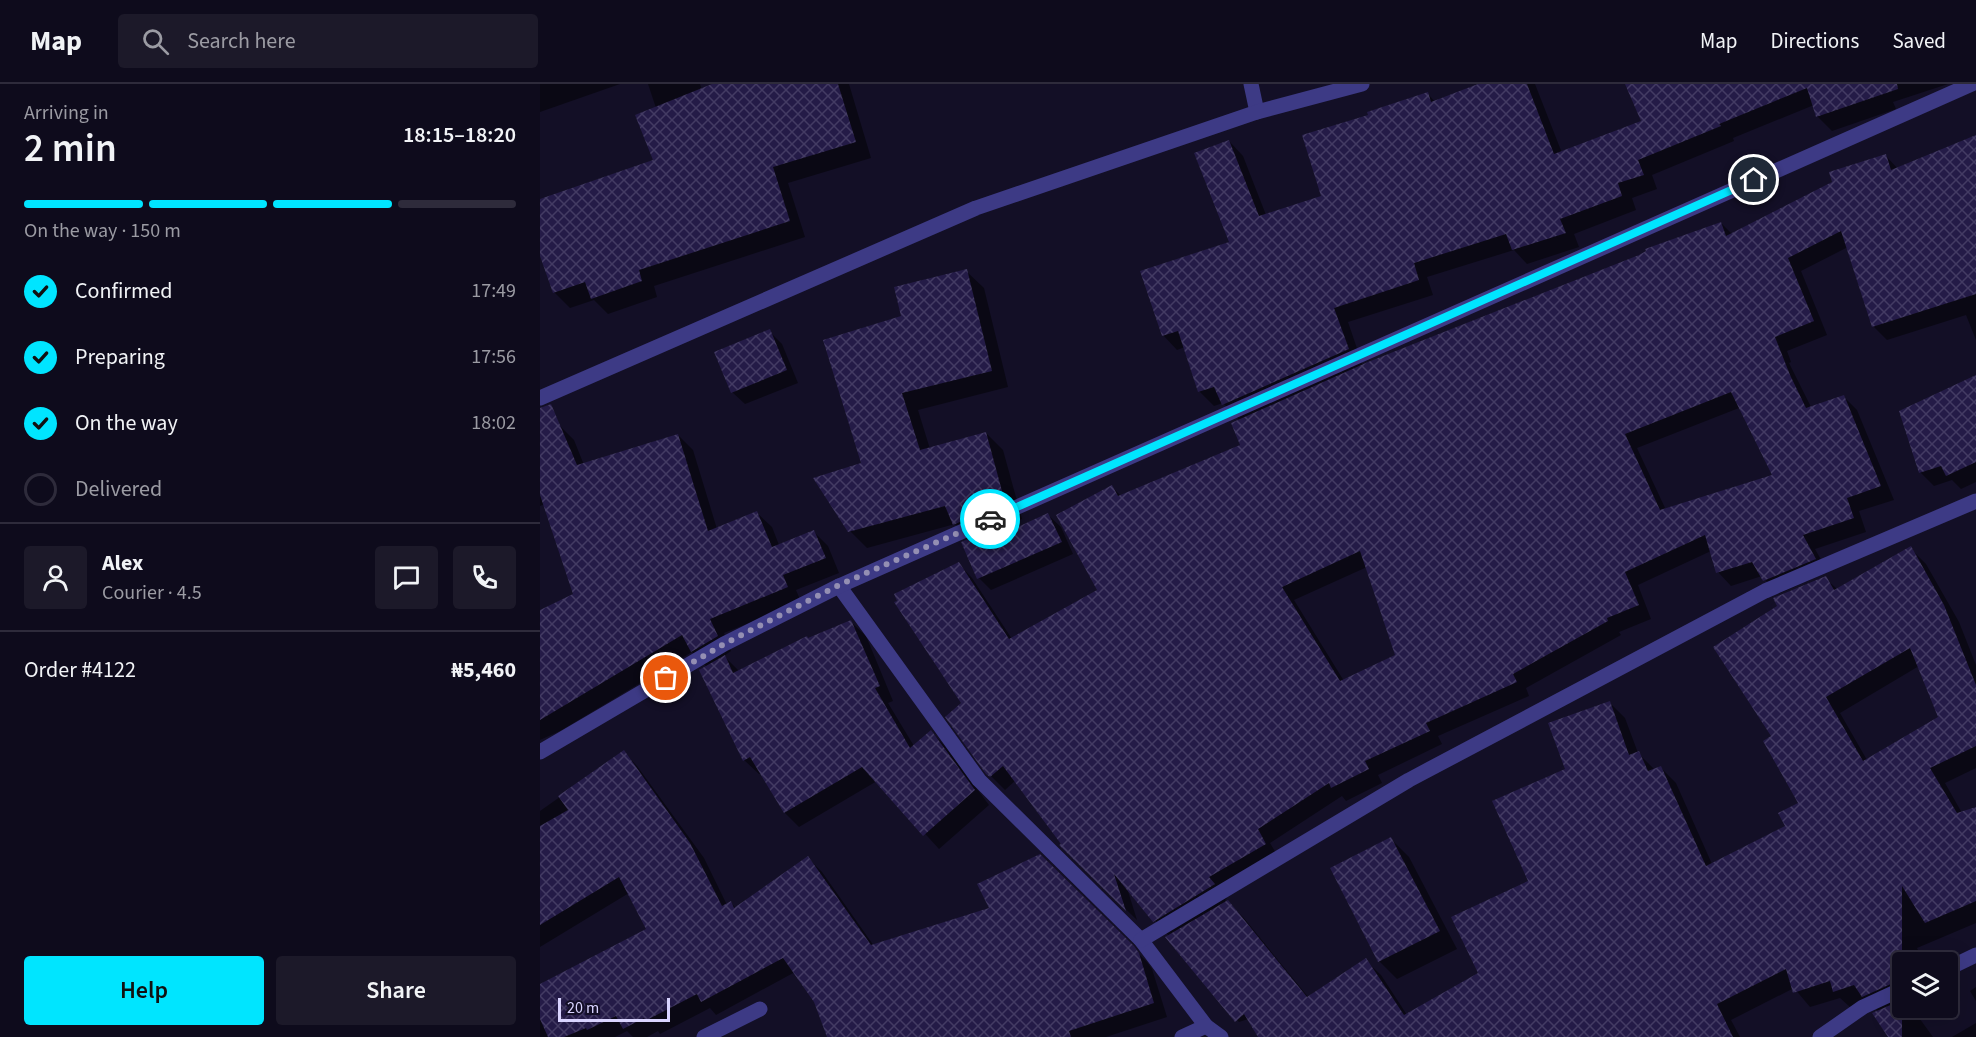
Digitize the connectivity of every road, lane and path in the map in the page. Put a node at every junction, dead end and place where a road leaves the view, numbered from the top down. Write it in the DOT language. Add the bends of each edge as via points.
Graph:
graph roads {
  1 [pos="1251,84"];
  2 [pos="1362,84"];
  3 [pos="1972,84"];
  4 [pos="1257,112"];
  5 [pos="540,398"];
  6 [pos="1976,501"];
  7 [pos="839,585"];
  8 [pos="540,752"];
  9 [pos="1141,940"];
  10 [pos="1976,955"];
  11 [pos="1958,964"];
  12 [pos="1892,994"];
  13 [pos="760,1009"];
  14 [pos="1206,1026"];
  15 [pos="1187,1036"];
  16 [pos="704,1037"];
  17 [pos="1221,1037"];
  18 [pos="1820,1037"];
  1 -- 4 [label="street"];
  2 -- 4 [label="street"];
  3 -- 7 [label="street"];
  4 -- 5 [label="street" via="976,208"];
  6 -- 9 [label="street" via="1765,591 1409,780"];
  7 -- 8 [label="street" via="724,644"];
  7 -- 9 [label="street" via="979,780"];
  9 -- 14 [label="street"];
  10 -- 11 [label="street"];
  12 -- 18 [label="street" via="1863,1007"];
  13 -- 16 [label="street"];
  14 -- 15 [label="street"];
  14 -- 17 [label="street"];
}
